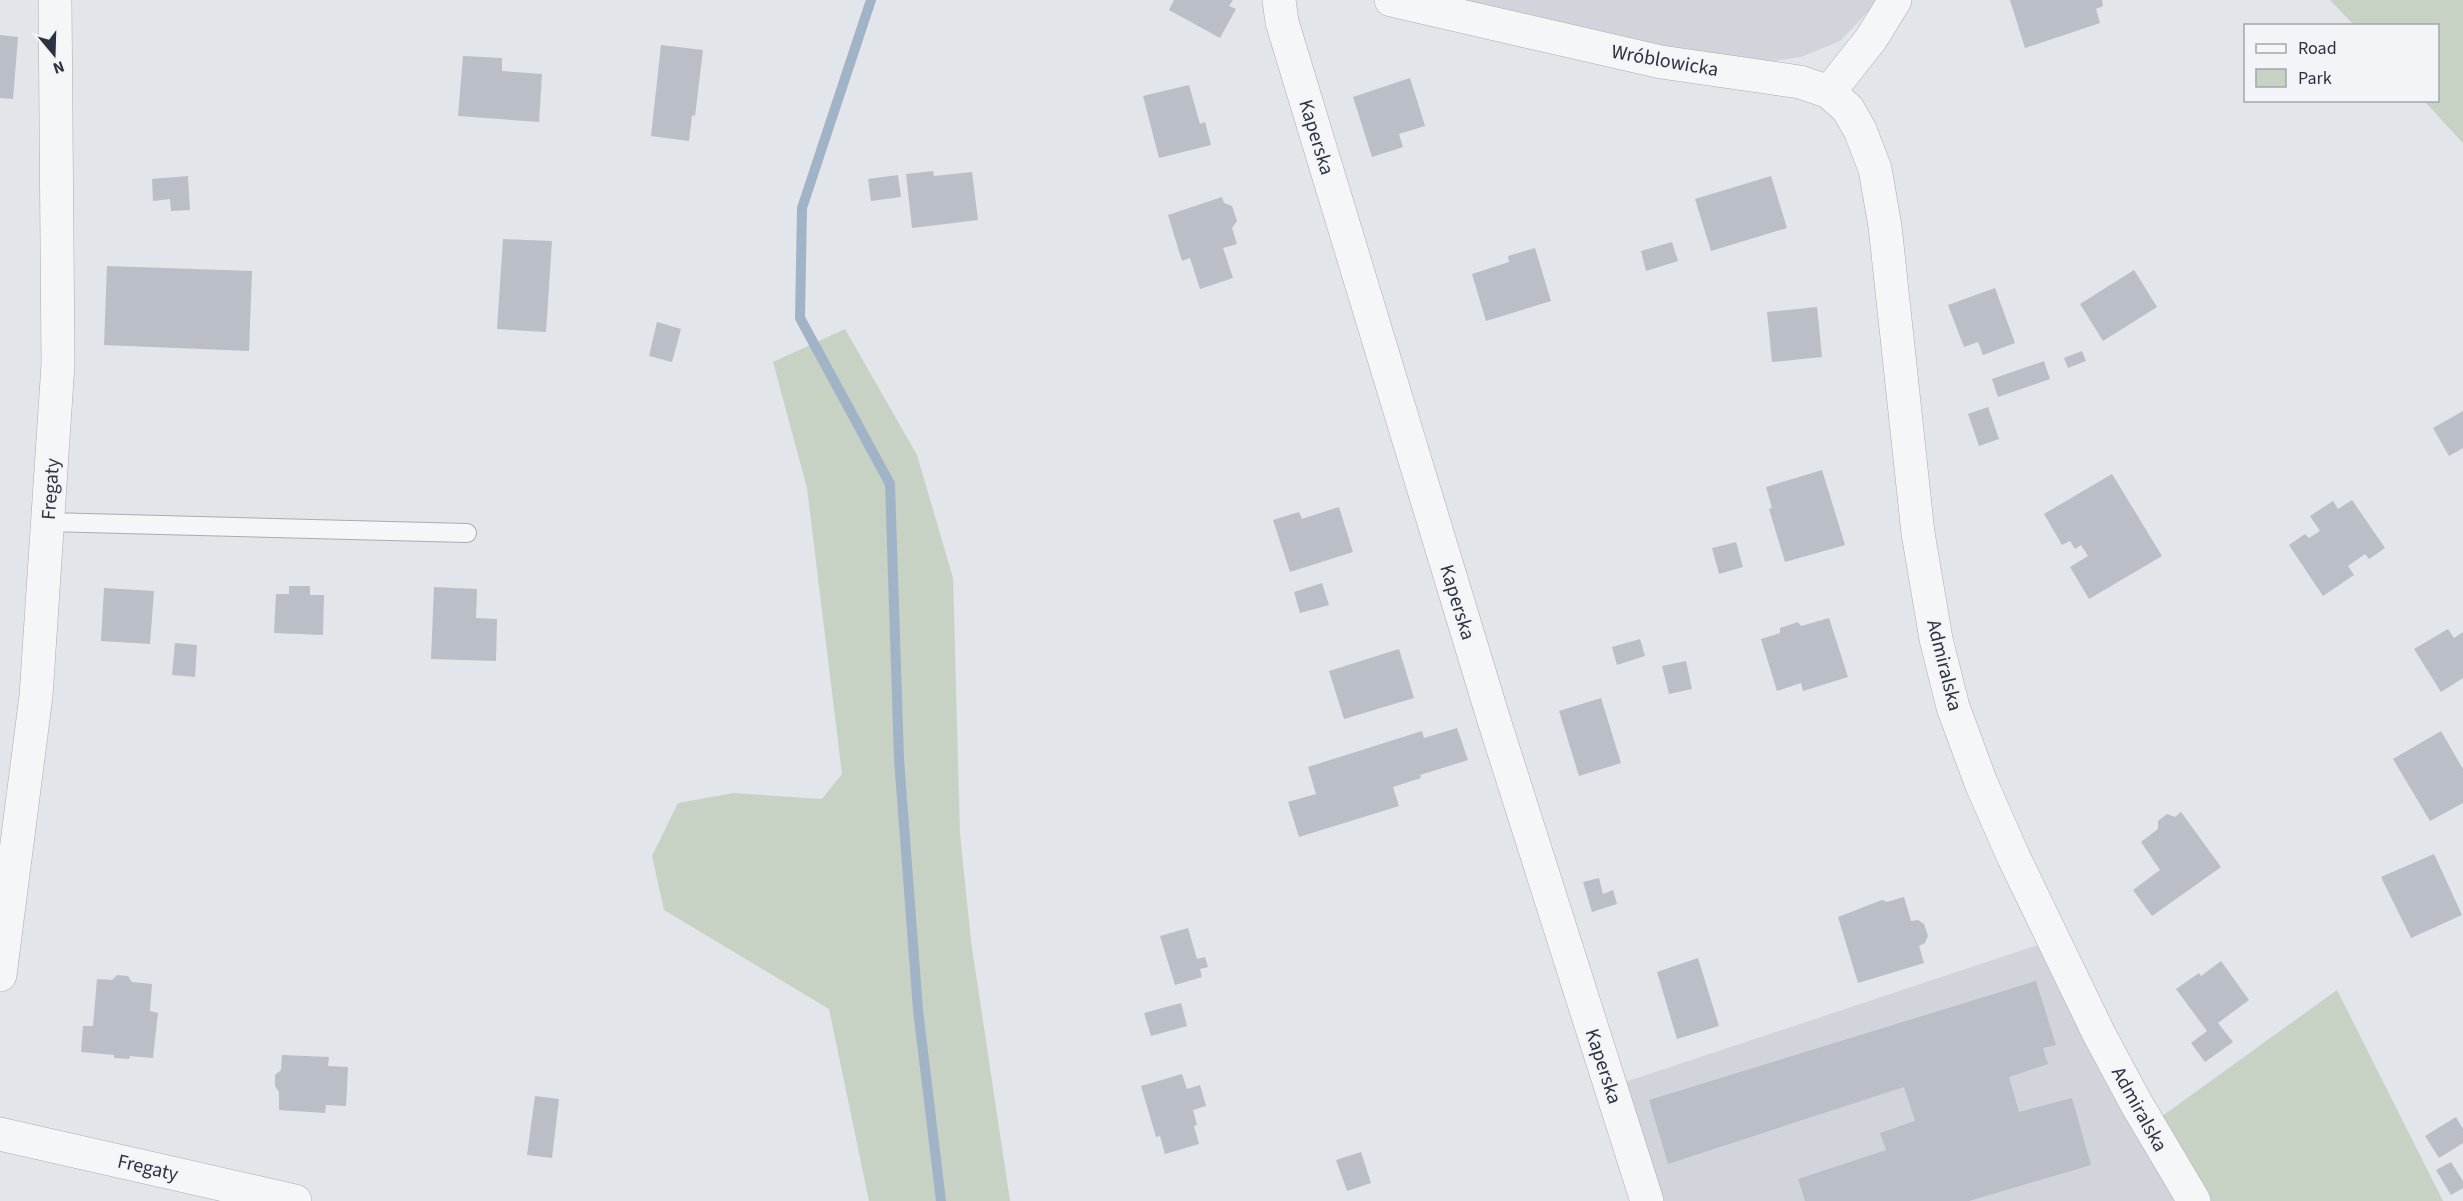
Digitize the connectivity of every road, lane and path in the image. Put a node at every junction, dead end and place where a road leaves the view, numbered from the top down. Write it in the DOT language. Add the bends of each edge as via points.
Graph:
graph roads {
  1 [pos="55,0"];
  2 [pos="1279,0"];
  3 [pos="1391,0"];
  4 [pos="1895,0"];
  5 [pos="1829,92"];
  6 [pos="48,522"];
  7 [pos="467,533"];
  8 [pos="0,975"];
  9 [pos="0,1134"];
  10 [pos="295,1201"];
  11 [pos="1647,1201"];
  12 [pos="2194,1201"];
  1 -- 6 [label="street, Fregaty" via="58,364"];
  2 -- 11 [label="street, Kaperska" via="1282,22 1492,714"];
  3 -- 5 [label="street, Wróblowicka" via="1661,62 1800,82"];
  4 -- 5 [label="street"];
  5 -- 12 [label="street, Admiralska" via="1848,109 1875,169 1885,226 1918,533 1936,639 1953,707 2014,858 2099,1034"];
  6 -- 7 [label="lane"];
  6 -- 8 [label="street, Fregaty" via="36,696"];
  9 -- 10 [label="street, Fregaty"];
}
